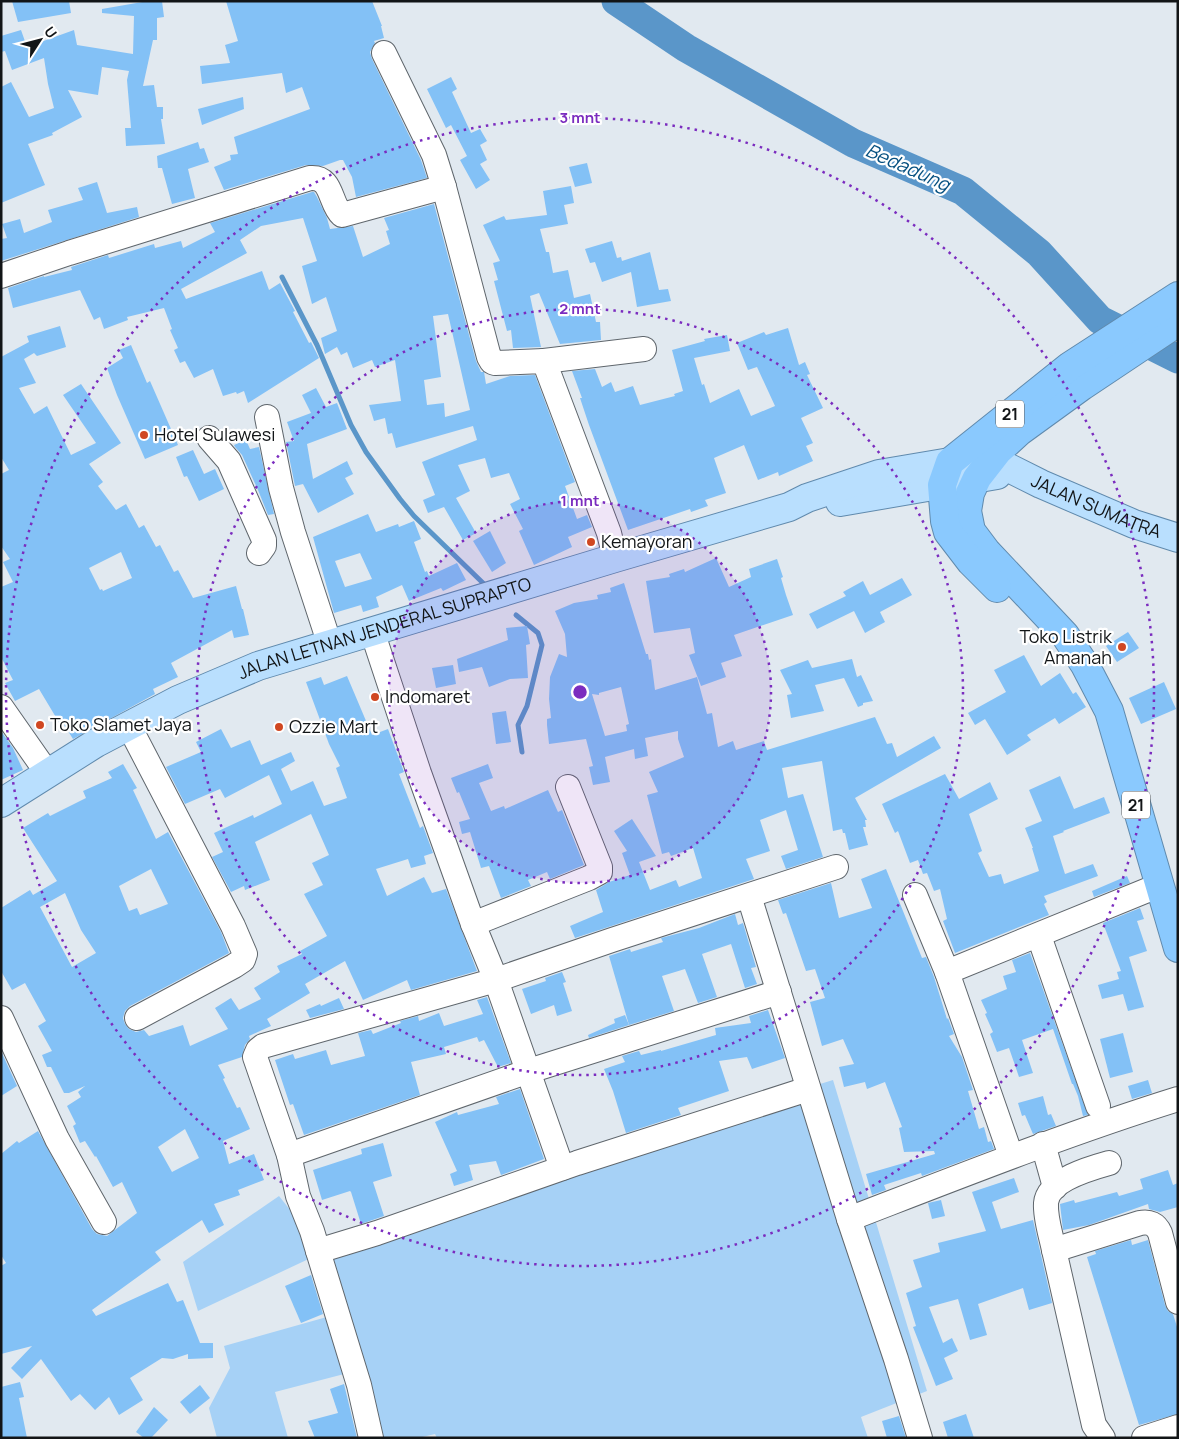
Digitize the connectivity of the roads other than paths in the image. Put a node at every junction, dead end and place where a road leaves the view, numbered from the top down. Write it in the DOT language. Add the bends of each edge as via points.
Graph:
graph roads {
  1 [pos="384,53"];
  2 [pos="444,187"];
  3 [pos="1,276"];
  4 [pos="1178,296"];
  5 [pos="1178,322"];
  6 [pos="644,348"];
  7 [pos="544,361"];
  8 [pos="1076,376"];
  9 [pos="267,417"];
  10 [pos="209,438"];
  11 [pos="984,469"];
  12 [pos="946,473"];
  13 [pos="1178,538"];
  14 [pos="259,553"];
  15 [pos="614,558"];
  16 [pos="372,631"];
  17 [pos="330,645"];
  18 [pos="1085,665"];
  19 [pos="1,706"];
  20 [pos="129,726"];
  21 [pos="48,774"];
  22 [pos="568,788"];
  23 [pos="1,803"];
  24 [pos="836,867"];
  25 [pos="1160,885"];
  26 [pos="915,895"];
  27 [pos="749,896"];
  28 [pos="473,924"];
  29 [pos="1039,936"];
  30 [pos="1176,939"];
  31 [pos="946,972"];
  32 [pos="496,980"];
  33 [pos="778,992"];
  34 [pos="1,1018"];
  35 [pos="137,1018"];
  36 [pos="529,1071"];
  37 [pos="808,1089"];
  38 [pos="1178,1098"];
  39 [pos="1098,1106"];
  40 [pos="1043,1144"];
  41 [pos="289,1155"];
  42 [pos="1011,1156"];
  43 [pos="1109,1163"];
  44 [pos="562,1168"];
  45 [pos="1055,1187"];
  46 [pos="848,1219"];
  47 [pos="104,1222"];
  48 [pos="1054,1250"];
  49 [pos="318,1251"];
  50 [pos="1178,1302"];
  51 [pos="1178,1427"];
  52 [pos="371,1438"];
  53 [pos="920,1438"];
  54 [pos="1103,1438"];
  55 [pos="1144,1438"];
  1 -- 2 [label="street" via="434,154"];
  2 -- 3 [label="street" via="342,215 323,180 310,178"];
  2 -- 7 [label="street" via="489,357 495,364"];
  4 -- 8 [label="highway, 21"];
  5 -- 8 [label="highway, 21"];
  6 -- 7 [label="street"];
  7 -- 15 [label="street" via="609,533"];
  8 -- 11 [label="highway, 21"];
  8 -- 12 [label="highway, 21"];
  9 -- 17 [label="street" via="293,532"];
  10 -- 14 [label="street" via="229,461 264,540"];
  11 -- 12 [label="main road, JALAN LETNAN JENDERAL SUPRAPTO"];
  11 -- 13 [label="main road, JALAN SUMATRA" via="1016,473 1134,524"];
  11 -- 18 [label="highway, 21" via="970,493 967,511 971,531 1065,635"];
  12 -- 15 [label="main road, JALAN LETNAN JENDERAL SUPRAPTO" via="884,484 819,506 789,507"];
  12 -- 18 [label="highway, 21" via="945,522 953,541 1056,644"];
  15 -- 16 [label="main road, JALAN LETNAN JENDERAL SUPRAPTO"];
  16 -- 17 [label="main road, JALAN LETNAN JENDERAL SUPRAPTO"];
  16 -- 28 [label="street"];
  17 -- 20 [label="main road, JALAN LETNAN JENDERAL SUPRAPTO" via="258,666 178,700"];
  18 -- 25 [label="highway, 21" via="1109,711"];
  19 -- 21 [label="street"];
  20 -- 21 [label="main road, JALAN LETNAN JENDERAL SUPRAPTO"];
  20 -- 35 [label="street" via="245,954 234,966"];
  21 -- 23 [label="main road, JALAN LETNAN JENDERAL SUPRAPTO"];
  22 -- 28 [label="street" via="600,872"];
  24 -- 27 [label="street"];
  25 -- 29 [label="street"];
  25 -- 30 [label="highway, 21"];
  26 -- 31 [label="street"];
  27 -- 32 [label="street"];
  27 -- 33 [label="street"];
  28 -- 32 [label="street"];
  29 -- 31 [label="street"];
  29 -- 39 [label="street"];
  31 -- 42 [label="street"];
  32 -- 36 [label="street"];
  32 -- 41 [label="street" via="258,1050 255,1057"];
  33 -- 36 [label="street"];
  33 -- 37 [label="street"];
  34 -- 47 [label="street" via="57,1139"];
  36 -- 41 [label="street"];
  36 -- 44 [label="street"];
  37 -- 44 [label="street"];
  37 -- 46 [label="street"];
  38 -- 40 [label="street"];
  40 -- 42 [label="street"];
  40 -- 45 [label="street"];
  41 -- 49 [label="street" via="298,1196"];
  42 -- 46 [label="street"];
  43 -- 45 [label="street" via="1082,1171"];
  44 -- 49 [label="street"];
  45 -- 48 [label="street" via="1046,1201"];
  46 -- 53 [label="street"];
  48 -- 50 [label="street" via="1140,1223 1153,1224 1160,1232"];
  48 -- 54 [label="street" via="1094,1425"];
  49 -- 52 [label="street" via="359,1384"];
  51 -- 55 [label="street"];
}
